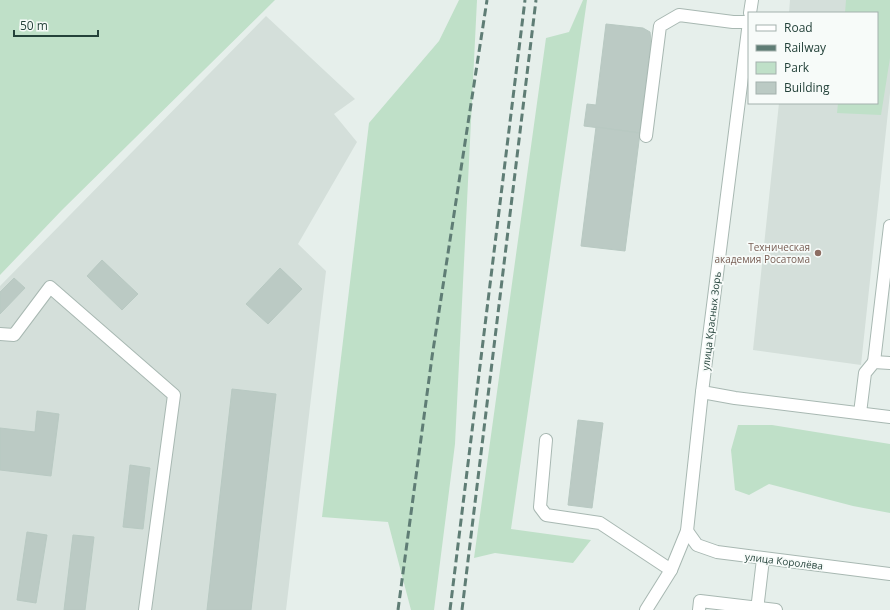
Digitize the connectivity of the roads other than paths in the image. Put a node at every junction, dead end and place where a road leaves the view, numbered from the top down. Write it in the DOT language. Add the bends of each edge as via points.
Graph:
graph roads {
  1 [pos="752,0"];
  2 [pos="750,12"];
  3 [pos="748,22"];
  4 [pos="748,30"];
  5 [pos="646,136"];
  6 [pos="890,226"];
  7 [pos="0,334"];
  8 [pos="874,362"];
  9 [pos="890,363"];
  10 [pos="702,392"];
  11 [pos="860,413"];
  12 [pos="890,417"];
  13 [pos="546,440"];
  14 [pos="687,531"];
  15 [pos="763,559"];
  16 [pos="671,570"];
  17 [pos="890,574"];
  18 [pos="757,609"];
  19 [pos="146,610"];
  20 [pos="646,610"];
  21 [pos="699,610"];
  22 [pos="776,610"];
  1 -- 2 [label="street"];
  3 -- 5 [label="street" via="679,15 660,26"];
  4 -- 10 [label="street, улица Красных Зорь"];
  6 -- 8 [label="street"];
  7 -- 19 [label="street" via="14,335 50,287 174,395"];
  8 -- 9 [label="street"];
  8 -- 11 [label="street" via="865,373"];
  10 -- 11 [label="street"];
  10 -- 14 [label="street, улица Красных Зорь"];
  11 -- 12 [label="street"];
  13 -- 16 [label="street" via="540,507 546,515 600,523"];
  14 -- 15 [label="street, улица Королёва" via="696,545 717,552"];
  14 -- 16 [label="street, улица Красных Зорь"];
  15 -- 17 [label="street, улица Королёва"];
  15 -- 18 [label="street"];
  16 -- 20 [label="street, улица Красных Зорь"];
  18 -- 21 [label="street" via="700,601"];
  18 -- 22 [label="street"];
}
